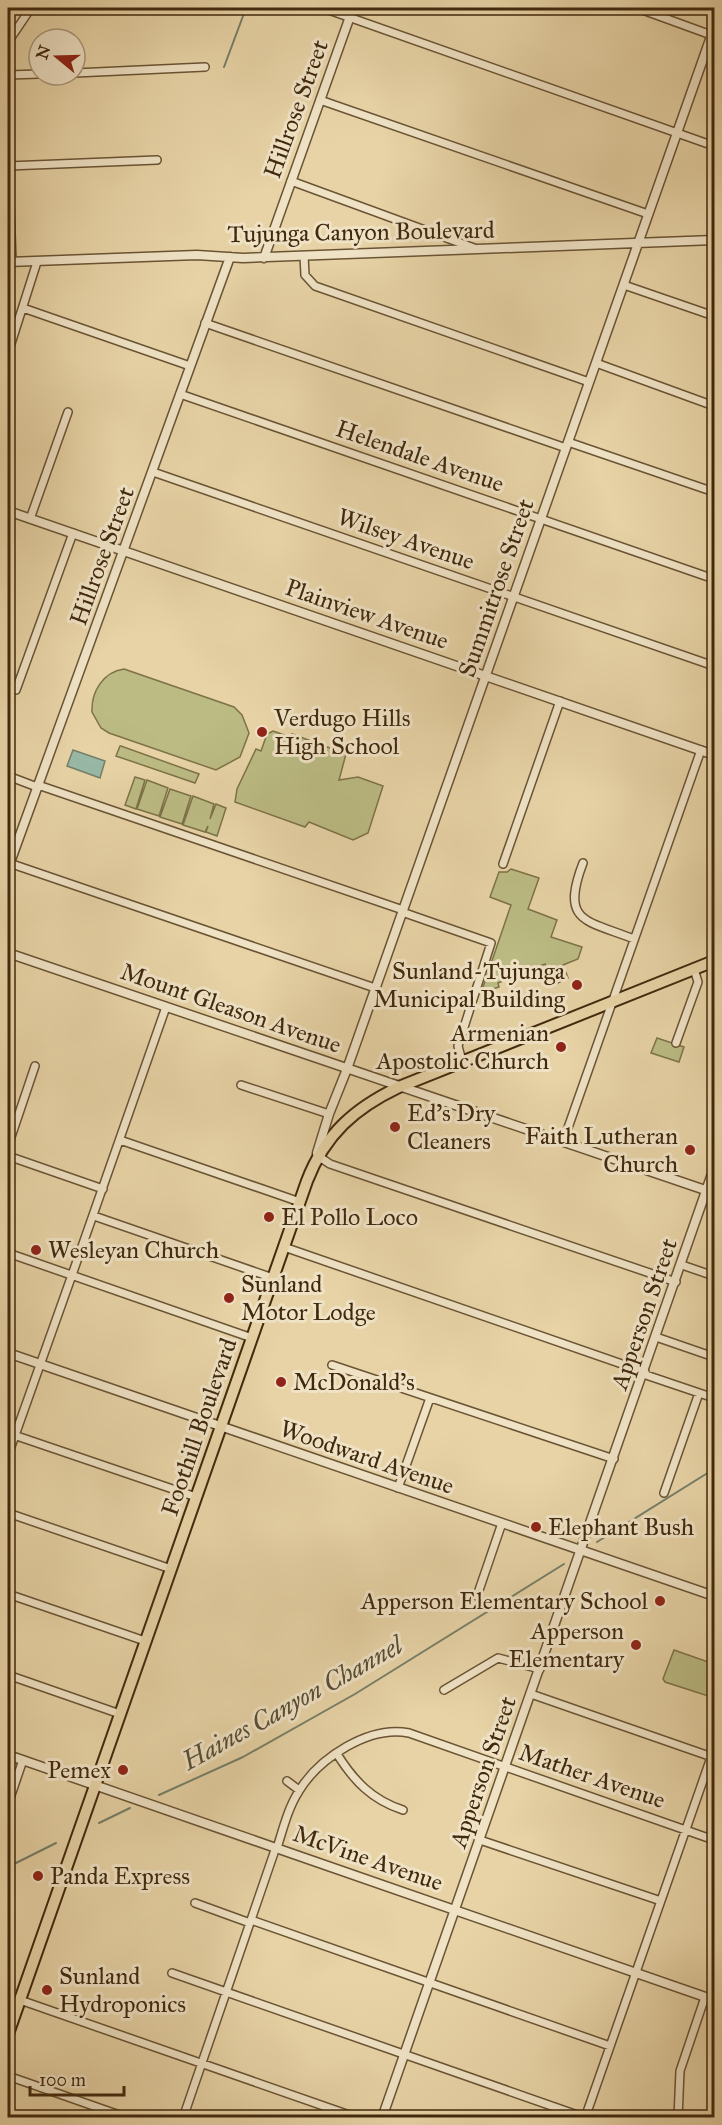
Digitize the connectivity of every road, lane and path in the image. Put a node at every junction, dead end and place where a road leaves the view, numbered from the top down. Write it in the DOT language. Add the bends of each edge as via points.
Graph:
graph roads {
  1 [pos="31,8"];
  2 [pos="323,8"];
  3 [pos="353,8"];
  4 [pos="637,8"];
  5 [pos="350,17"];
  6 [pos="714,33"];
  7 [pos="8,42"];
  8 [pos="205,67"];
  9 [pos="87,72"];
  10 [pos="27,74"];
  11 [pos="8,75"];
  12 [pos="320,99"];
  13 [pos="677,133"];
  14 [pos="8,146"];
  15 [pos="714,146"];
  16 [pos="157,160"];
  17 [pos="8,166"];
  18 [pos="291,181"];
  19 [pos="648,214"];
  20 [pos="714,240"];
  21 [pos="638,243"];
  22 [pos="477,249"];
  23 [pos="304,256"];
  24 [pos="230,257"];
  25 [pos="264,258"];
  26 [pos="10,262"];
  27 [pos="37,262"];
  28 [pos="624,285"];
  29 [pos="23,308"];
  30 [pos="714,316"];
  31 [pos="205,322"];
  32 [pos="8,353"];
  33 [pos="596,363"];
  34 [pos="190,366"];
  35 [pos="589,382"];
  36 [pos="180,394"];
  37 [pos="714,406"];
  38 [pos="68,412"];
  39 [pos="567,445"];
  40 [pos="153,472"];
  41 [pos="714,492"];
  42 [pos="8,511"];
  43 [pos="30,519"];
  44 [pos="541,519"];
  45 [pos="73,533"];
  46 [pos="124,551"];
  47 [pos="714,579"];
  48 [pos="514,597"];
  49 [pos="714,666"];
  50 [pos="486,676"];
  51 [pos="16,690"];
  52 [pos="560,701"];
  53 [pos="701,750"];
  54 [pos="714,754"];
  55 [pos="8,776"];
  56 [pos="38,786"];
  57 [pos="9,860"];
  58 [pos="583,862"];
  59 [pos="503,864"];
  60 [pos="403,911"];
  61 [pos="634,939"];
  62 [pos="8,953"];
  63 [pos="714,961"];
  64 [pos="694,969"];
  65 [pos="375,988"];
  66 [pos="612,1002"];
  67 [pos="166,1007"];
  68 [pos="676,1043"];
  69 [pos="462,1061"];
  70 [pos="35,1066"];
  71 [pos="347,1069"];
  72 [pos="241,1085"];
  73 [pos="399,1087"];
  74 [pos="328,1114"];
  75 [pos="120,1140"];
  76 [pos="563,1142"];
  77 [pos="8,1146"];
  78 [pos="8,1156"];
  79 [pos="316,1158"];
  80 [pos="714,1168"];
  81 [pos="103,1189"];
  82 [pos="710,1192"];
  83 [pos="300,1202"];
  84 [pos="94,1216"];
  85 [pos="284,1247"];
  86 [pos="8,1253"];
  87 [pos="682,1265"];
  88 [pos="72,1275"];
  89 [pos="714,1276"];
  90 [pos="273,1278"];
  91 [pos="676,1282"];
  92 [pos="656,1337"];
  93 [pos="252,1338"];
  94 [pos="8,1353"];
  95 [pos="714,1357"];
  96 [pos="40,1365"];
  97 [pos="332,1365"];
  98 [pos="644,1373"];
  99 [pos="699,1393"];
  100 [pos="430,1398"];
  101 [pos="714,1398"];
  102 [pos="221,1427"];
  103 [pos="11,1434"];
  104 [pos="8,1455"];
  105 [pos="614,1459"];
  106 [pos="398,1488"];
  107 [pos="664,1493"];
  108 [pos="196,1497"];
  109 [pos="8,1513"];
  110 [pos="502,1523"];
  111 [pos="582,1550"];
  112 [pos="171,1569"];
  113 [pos="8,1594"];
  114 [pos="477,1596"];
  115 [pos="714,1596"];
  116 [pos="145,1641"];
  117 [pos="540,1669"];
  118 [pos="8,1675"];
  119 [pos="444,1690"];
  120 [pos="531,1694"];
  121 [pos="120,1713"];
  122 [pos="714,1749"];
  123 [pos="337,1754"];
  124 [pos="8,1755"];
  125 [pos="712,1757"];
  126 [pos="23,1760"];
  127 [pos="506,1766"];
  128 [pos="287,1781"];
  129 [pos="94,1785"];
  130 [pos="299,1790"];
  131 [pos="8,1804"];
  132 [pos="403,1810"];
  133 [pos="686,1830"];
  134 [pos="480,1840"];
  135 [pos="714,1840"];
  136 [pos="276,1847"];
  137 [pos="661,1901"];
  138 [pos="195,1903"];
  139 [pos="456,1909"];
  140 [pos="251,1922"];
  141 [pos="172,1973"];
  142 [pos="636,1973"];
  143 [pos="430,1983"];
  144 [pos="226,1992"];
  145 [pos="705,1997"];
  146 [pos="20,2000"];
  147 [pos="714,2000"];
  148 [pos="8,2034"];
  149 [pos="610,2046"];
  150 [pos="404,2054"];
  151 [pos="202,2062"];
  152 [pos="8,2076"];
  153 [pos="585,2117"];
  154 [pos="128,2118"];
  155 [pos="183,2118"];
  156 [pos="358,2118"];
  157 [pos="381,2118"];
  158 [pos="678,2118"];
  1 -- 7 [label="street"];
  2 -- 5 [label="street"];
  3 -- 5 [label="street, Hillrose Street"];
  4 -- 6 [label="street"];
  5 -- 12 [label="street, Hillrose Street"];
  5 -- 13 [label="street"];
  6 -- 13 [label="street, Summitrose Street"];
  8 -- 9 [label="street"];
  10 -- 11 [label="street"];
  12 -- 18 [label="street, Hillrose Street"];
  12 -- 19 [label="street"];
  13 -- 15 [label="street"];
  13 -- 19 [label="street, Summitrose Street"];
  14 -- 17 [label="street"];
  16 -- 17 [label="street"];
  17 -- 26 [label="street"];
  18 -- 22 [label="street"];
  18 -- 25 [label="street, Hillrose Street"];
  19 -- 21 [label="street, Summitrose Street"];
  20 -- 21 [label="street, Tujunga Canyon Boulevard"];
  21 -- 22 [label="street, Tujunga Canyon Boulevard"];
  21 -- 28 [label="street, Summitrose Street"];
  22 -- 23 [label="street, Tujunga Canyon Boulevard"];
  23 -- 25 [label="street, Tujunga Canyon Boulevard"];
  23 -- 35 [label="street" via="306,275 315,286"];
  24 -- 25 [label="street, Tujunga Canyon Boulevard"];
  24 -- 27 [label="street, Tujunga Canyon Boulevard"];
  24 -- 31 [label="street, Hillrose Street"];
  26 -- 27 [label="street, Tujunga Canyon Boulevard"];
  27 -- 29 [label="street"];
  28 -- 30 [label="street"];
  28 -- 33 [label="street, Summitrose Street"];
  29 -- 32 [label="street"];
  29 -- 34 [label="street"];
  31 -- 34 [label="street, Hillrose Street"];
  31 -- 39 [label="street"];
  33 -- 35 [label="street, Summitrose Street"];
  33 -- 37 [label="street"];
  34 -- 36 [label="street, Hillrose Street"];
  35 -- 39 [label="street, Summitrose Street"];
  36 -- 40 [label="street, Hillrose Street"];
  36 -- 44 [label="street, Helendale Avenue"];
  38 -- 43 [label="street"];
  39 -- 41 [label="street"];
  39 -- 44 [label="street, Summitrose Street"];
  40 -- 46 [label="street, Hillrose Street"];
  40 -- 48 [label="street, Wilsey Avenue"];
  42 -- 43 [label="street, Plainview Avenue"];
  43 -- 45 [label="street, Plainview Avenue"];
  44 -- 47 [label="street, Helendale Avenue"];
  44 -- 48 [label="street, Summitrose Street"];
  45 -- 46 [label="street, Plainview Avenue"];
  45 -- 51 [label="street"];
  46 -- 50 [label="street, Plainview Avenue"];
  46 -- 56 [label="street, Hillrose Street"];
  48 -- 49 [label="street, Wilsey Avenue"];
  48 -- 50 [label="street, Summitrose Street"];
  50 -- 52 [label="street, Plainview Avenue"];
  50 -- 60 [label="street, Summitrose Street"];
  52 -- 53 [label="street, Plainview Avenue"];
  52 -- 59 [label="street"];
  53 -- 54 [label="street, Plainview Avenue"];
  53 -- 61 [label="street"];
  55 -- 56 [label="street"];
  56 -- 57 [label="street, Hillrose Street"];
  56 -- 60 [label="street"];
  57 -- 65 [label="street"];
  58 -- 61 [label="street" via="574,889 578,913"];
  60 -- 65 [label="street, Summitrose Street"];
  60 -- 69 [label="street" via="491,943 458,1046"];
  61 -- 66 [label="street"];
  62 -- 67 [label="street, Mount Gleason Avenue"];
  63 -- 64 [label="main road, Foothill Boulevard"];
  64 -- 66 [label="main road, Foothill Boulevard"];
  64 -- 68 [label="street" via="698,981"];
  65 -- 71 [label="street, Summitrose Street"];
  66 -- 69 [label="main road, Foothill Boulevard"];
  66 -- 76 [label="street"];
  67 -- 71 [label="street, Mount Gleason Avenue"];
  67 -- 75 [label="street"];
  69 -- 73 [label="main road, Foothill Boulevard"];
  70 -- 77 [label="street"];
  71 -- 73 [label="street, Mount Gleason Avenue"];
  71 -- 74 [label="street, Summitrose Street"];
  72 -- 74 [label="street"];
  73 -- 76 [label="street, Mount Gleason Avenue"];
  73 -- 79 [label="main road, Foothill Boulevard" via="347,1119"];
  74 -- 79 [label="street, Summitrose Street"];
  75 -- 81 [label="street"];
  75 -- 83 [label="street"];
  76 -- 82 [label="street, Mount Gleason Avenue"];
  78 -- 81 [label="street"];
  79 -- 83 [label="main road, Foothill Boulevard"];
  79 -- 91 [label="street"];
  80 -- 82 [label="street, Apperson Street"];
  81 -- 84 [label="street"];
  82 -- 87 [label="street, Apperson Street"];
  83 -- 85 [label="main road, Foothill Boulevard"];
  84 -- 88 [label="street"];
  84 -- 90 [label="street"];
  85 -- 90 [label="main road, Foothill Boulevard"];
  85 -- 98 [label="street"];
  86 -- 88 [label="street"];
  87 -- 89 [label="street"];
  87 -- 91 [label="street, Apperson Street"];
  88 -- 93 [label="street"];
  88 -- 96 [label="street"];
  90 -- 93 [label="main road, Foothill Boulevard"];
  91 -- 92 [label="street, Apperson Street"];
  92 -- 95 [label="street"];
  92 -- 98 [label="street, Apperson Street"];
  93 -- 102 [label="main road, Foothill Boulevard"];
  94 -- 96 [label="street, Woodward Avenue"];
  96 -- 102 [label="street, Woodward Avenue"];
  96 -- 103 [label="street"];
  97 -- 100 [label="street"];
  98 -- 99 [label="street"];
  98 -- 105 [label="street, Apperson Street"];
  99 -- 101 [label="street"];
  99 -- 107 [label="street"];
  100 -- 105 [label="street"];
  100 -- 106 [label="street"];
  102 -- 106 [label="street, Woodward Avenue"];
  102 -- 108 [label="main road, Foothill Boulevard"];
  103 -- 104 [label="street"];
  103 -- 108 [label="street"];
  105 -- 111 [label="street, Apperson Street"];
  106 -- 110 [label="street, Woodward Avenue"];
  108 -- 112 [label="main road, Foothill Boulevard"];
  109 -- 112 [label="street"];
  110 -- 111 [label="street, Woodward Avenue"];
  110 -- 114 [label="street"];
  111 -- 115 [label="street, Woodward Avenue"];
  111 -- 117 [label="street, Apperson Street"];
  112 -- 116 [label="main road, Foothill Boulevard"];
  113 -- 116 [label="street"];
  116 -- 121 [label="main road, Foothill Boulevard"];
  117 -- 119 [label="street" via="498,1658"];
  117 -- 120 [label="street, Apperson Street"];
  118 -- 121 [label="street"];
  120 -- 125 [label="street"];
  120 -- 127 [label="street, Apperson Street"];
  121 -- 129 [label="main road, Foothill Boulevard"];
  122 -- 125 [label="street"];
  123 -- 127 [label="street, Mather Avenue" via="370,1736 401,1731"];
  123 -- 130 [label="street, Mather Avenue"];
  123 -- 132 [label="street" via="367,1791"];
  124 -- 126 [label="street, McVine Avenue"];
  125 -- 133 [label="street"];
  126 -- 129 [label="street, McVine Avenue"];
  126 -- 131 [label="street"];
  127 -- 133 [label="street, Mather Avenue"];
  127 -- 134 [label="street, Apperson Street"];
  128 -- 130 [label="street"];
  129 -- 136 [label="street, McVine Avenue"];
  129 -- 146 [label="main road, Foothill Boulevard"];
  130 -- 136 [label="street, Mather Avenue"];
  133 -- 135 [label="street, Mather Avenue"];
  133 -- 137 [label="street"];
  134 -- 137 [label="street"];
  134 -- 139 [label="street, Apperson Street"];
  136 -- 139 [label="street, McVine Avenue"];
  136 -- 140 [label="street, Mather Avenue"];
  137 -- 142 [label="street"];
  138 -- 140 [label="street"];
  139 -- 142 [label="street, McVine Avenue"];
  139 -- 143 [label="street, Apperson Street"];
  140 -- 143 [label="street"];
  140 -- 144 [label="street, Mather Avenue"];
  141 -- 144 [label="street"];
  142 -- 145 [label="street, McVine Avenue"];
  142 -- 149 [label="street"];
  143 -- 149 [label="street"];
  143 -- 150 [label="street, Apperson Street"];
  144 -- 150 [label="street"];
  144 -- 151 [label="street, Mather Avenue"];
  145 -- 147 [label="street, McVine Avenue"];
  145 -- 158 [label="street" via="680,2071"];
  146 -- 148 [label="main road, Foothill Boulevard"];
  146 -- 151 [label="street"];
  149 -- 153 [label="street"];
  150 -- 153 [label="street"];
  150 -- 157 [label="street, Apperson Street"];
  151 -- 155 [label="street, Mather Avenue"];
  151 -- 156 [label="street"];
  152 -- 154 [label="street"];
}
